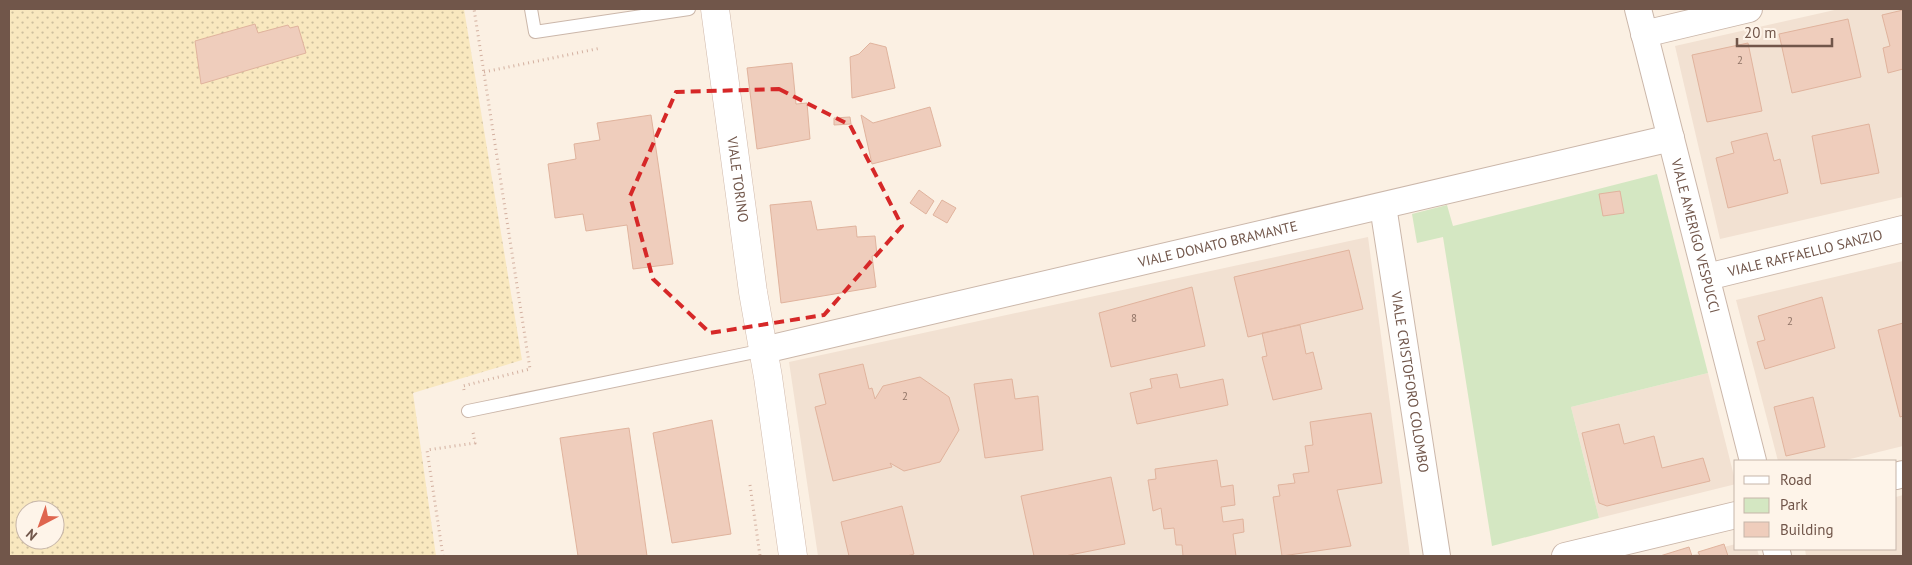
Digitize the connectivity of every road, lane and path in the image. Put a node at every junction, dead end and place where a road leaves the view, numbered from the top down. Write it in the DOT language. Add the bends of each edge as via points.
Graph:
graph roads {
  1 [pos="474,9"];
  2 [pos="531,9"];
  3 [pos="689,9"];
  4 [pos="715,9"];
  5 [pos="1638,9"];
  6 [pos="1750,9"];
  7 [pos="623,14"];
  8 [pos="1644,34"];
  9 [pos="1671,138"];
  10 [pos="1383,206"];
  11 [pos="1903,229"];
  12 [pos="1707,277"];
  13 [pos="764,350"];
  14 [pos="468,411"];
  15 [pos="1754,460"];
  16 [pos="1734,515"];
  17 [pos="442,556"];
  18 [pos="793,556"];
  19 [pos="1437,556"];
  20 [pos="1565,556"];
  1 -- 14 [label="path" via="530,369 463,386"];
  2 -- 7 [label="lane" via="535,32"];
  3 -- 7 [label="lane"];
  4 -- 13 [label="street, VIALE TORINO"];
  5 -- 8 [label="street, VIALE AMERIGO VESPUCCI"];
  6 -- 8 [label="street"];
  8 -- 9 [label="street, VIALE AMERIGO VESPUCCI"];
  9 -- 10 [label="street, VIALE DONATO BRAMANTE"];
  9 -- 12 [label="street, VIALE AMERIGO VESPUCCI"];
  10 -- 13 [label="street, VIALE DONATO BRAMANTE"];
  10 -- 19 [label="street, VIALE CRISTOFORO COLOMBO"];
  11 -- 12 [label="street, VIALE RAFFAELLO SANZIO"];
  12 -- 15 [label="street, VIALE AMERIGO VESPUCCI"];
  13 -- 14 [label="lane"];
  13 -- 18 [label="street, VIALE TORINO"];
  14 -- 17 [label="path" via="475,443 427,450"];
  16 -- 20 [label="street"];
}
